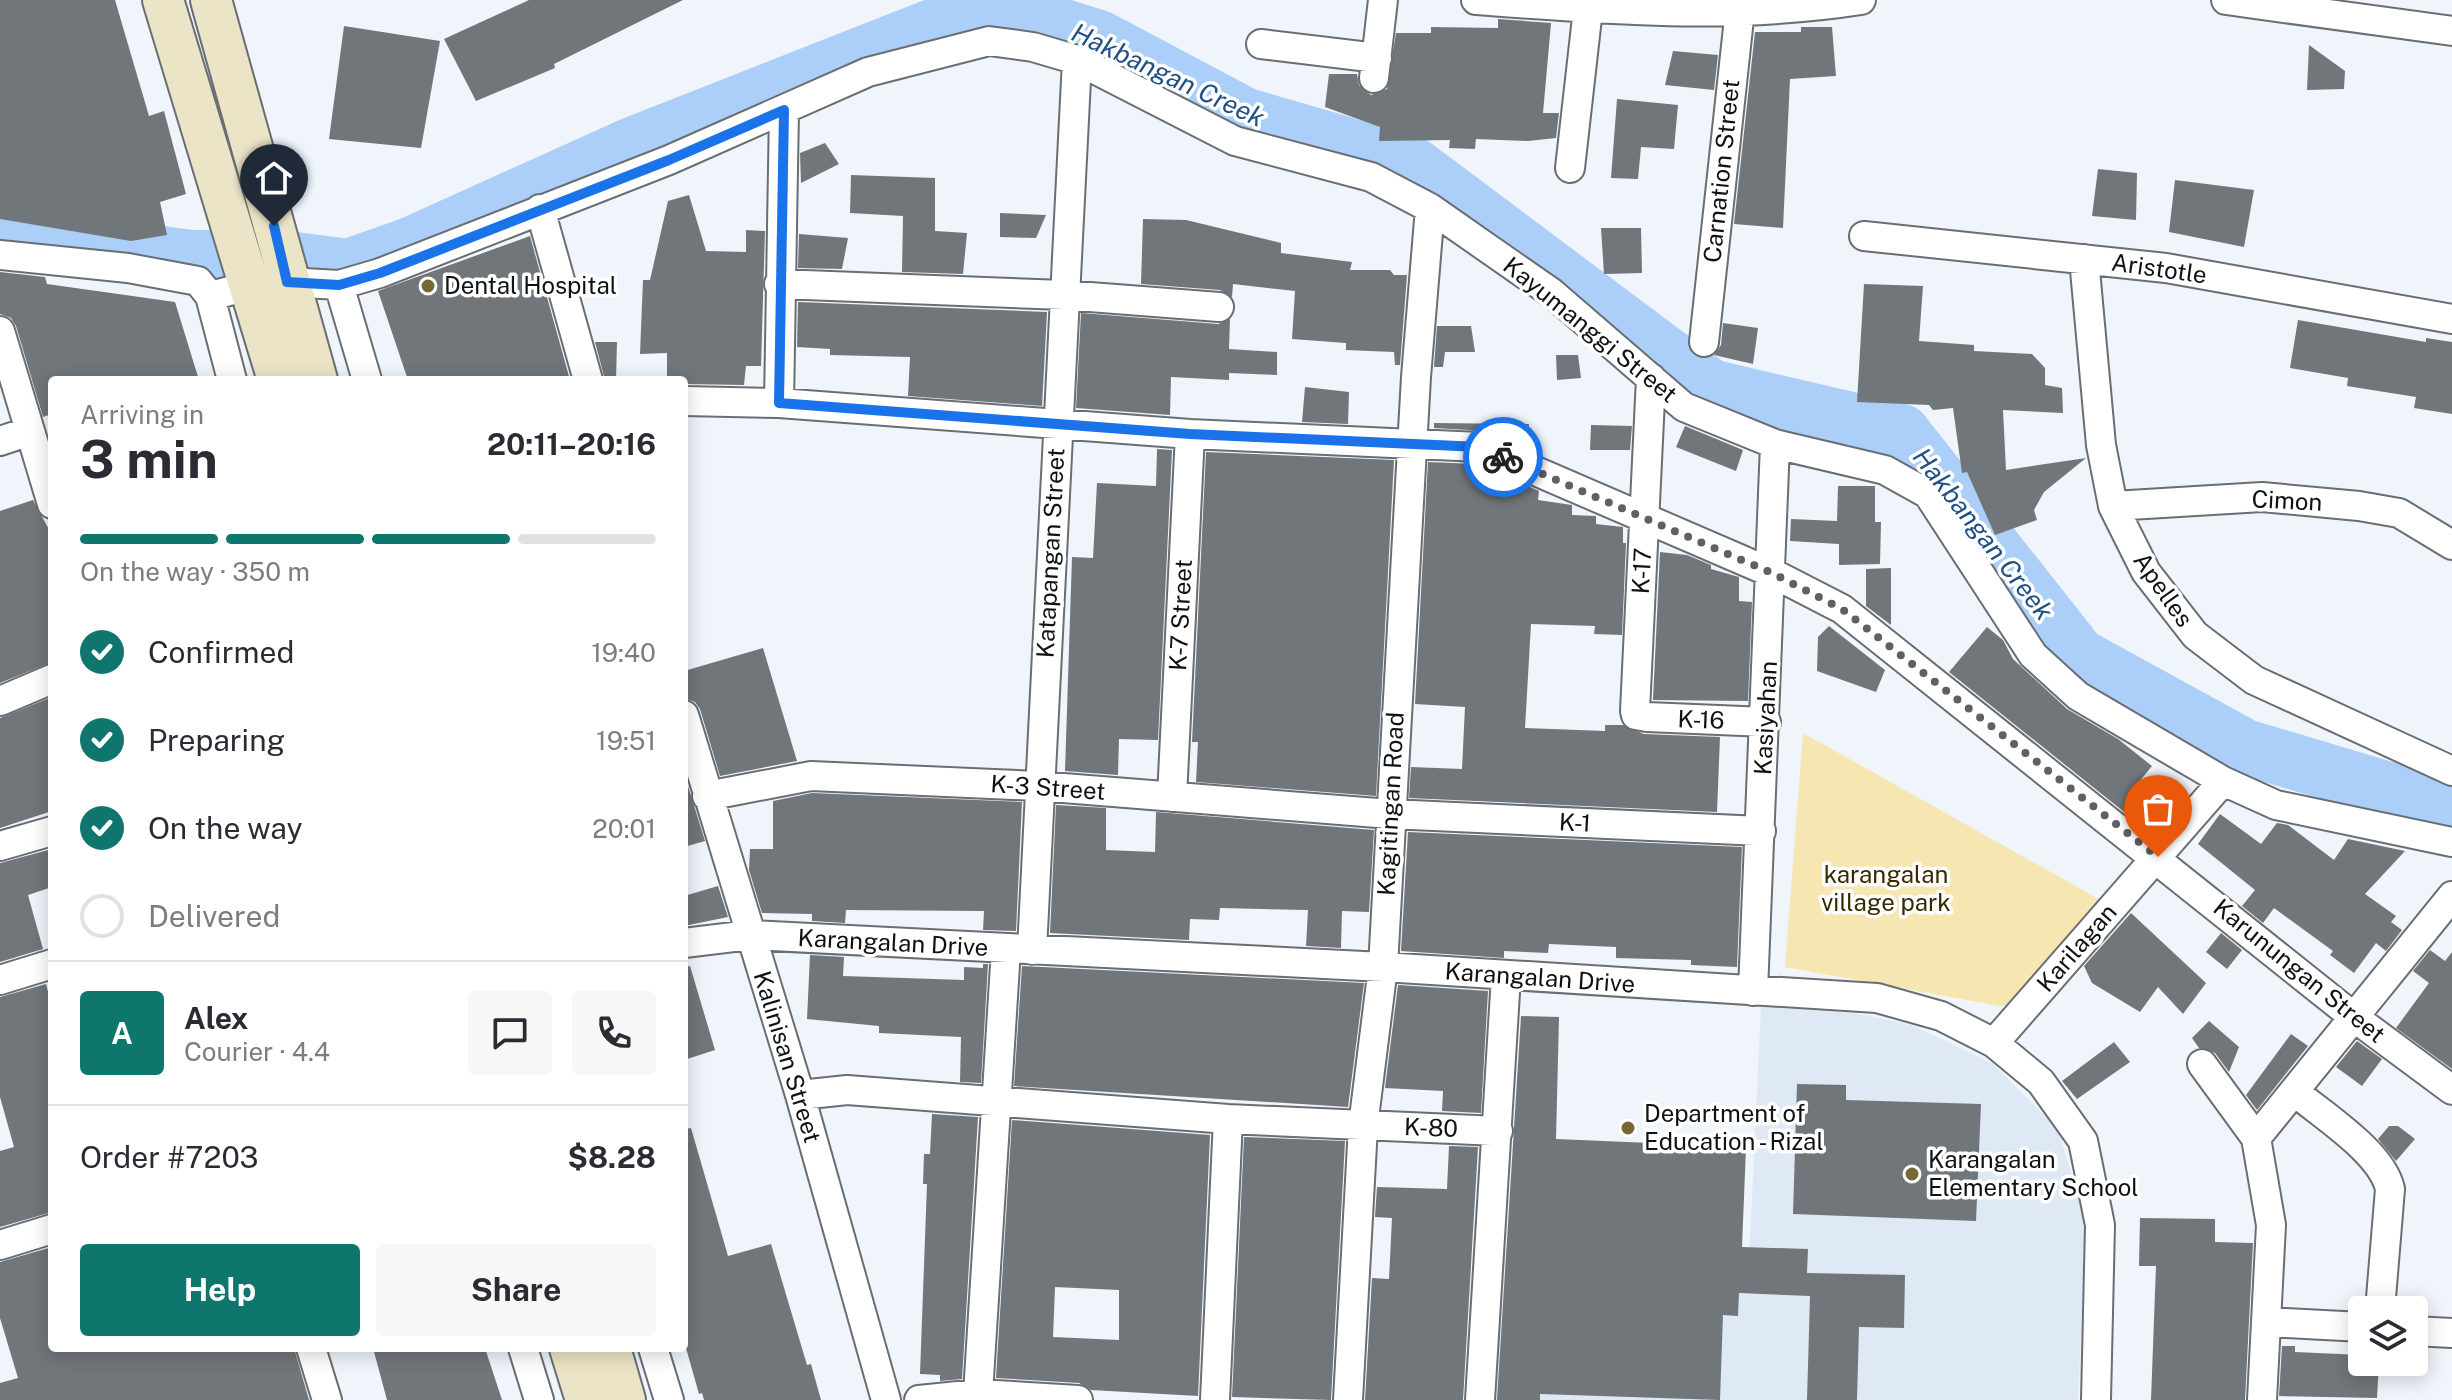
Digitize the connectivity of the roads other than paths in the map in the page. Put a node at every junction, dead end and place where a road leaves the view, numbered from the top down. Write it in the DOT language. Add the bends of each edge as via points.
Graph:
graph roads {
  1 [pos="163,0"];
  2 [pos="211,0"];
  3 [pos="1383,0"];
  4 [pos="1476,0"];
  5 [pos="1861,0"];
  6 [pos="2226,0"];
  7 [pos="1588,4"];
  8 [pos="1740,7"];
  9 [pos="2452,31"];
  10 [pos="1261,44"];
  11 [pos="1077,60"];
  12 [pos="784,110"];
  13 [pos="249,128"];
  14 [pos="205,141"];
  15 [pos="1570,168"];
  16 [pos="1430,208"];
  17 [pos="540,209"];
  18 [pos="1864,236"];
  19 [pos="0,255"];
  20 [pos="2084,259"];
  21 [pos="268,283"];
  22 [pos="779,284"];
  23 [pos="339,285"];
  24 [pos="1064,295"];
  25 [pos="210,296"];
  26 [pos="1219,307"];
  27 [pos="2452,319"];
  28 [pos="0,331"];
  29 [pos="1704,342"];
  30 [pos="231,376"];
  31 [pos="278,376"];
  32 [pos="315,376"];
  33 [pos="366,376"];
  34 [pos="587,376"];
  35 [pos="1651,378"];
  36 [pos="688,401"];
  37 [pos="779,403"];
  38 [pos="1058,425"];
  39 [pos="30,431"];
  40 [pos="1190,434"];
  41 [pos="0,441"];
  42 [pos="1412,443"];
  43 [pos="1775,444"];
  44 [pos="48,491"];
  45 [pos="2113,506"];
  46 [pos="1645,520"];
  47 [pos="2452,545"];
  48 [pos="1772,573"];
  49 [pos="48,681"];
  50 [pos="0,701"];
  51 [pos="1636,715"];
  52 [pos="1766,722"];
  53 [pos="688,729"];
  54 [pos="2452,771"];
  55 [pos="2223,781"];
  56 [pos="1038,786"];
  57 [pos="707,796"];
  58 [pos="1172,797"];
  59 [pos="1390,814"];
  60 [pos="1761,831"];
  61 [pos="48,832"];
  62 [pos="2452,842"];
  63 [pos="0,846"];
  64 [pos="2158,857"];
  65 [pos="2452,896"];
  66 [pos="750,935"];
  67 [pos="688,943"];
  68 [pos="1019,950"];
  69 [pos="48,965"];
  70 [pos="1383,967"];
  71 [pos="1506,976"];
  72 [pos="0,980"];
  73 [pos="1753,991"];
  74 [pos="2355,1018"];
  75 [pos="1994,1043"];
  76 [pos="2202,1064"];
  77 [pos="2452,1090"];
  78 [pos="2294,1091"];
  79 [pos="800,1095"];
  80 [pos="998,1101"];
  81 [pos="1228,1119"];
  82 [pos="1363,1126"];
  83 [pos="1498,1131"];
  84 [pos="2256,1138"];
  85 [pos="48,1230"];
  86 [pos="0,1245"];
  87 [pos="2381,1296"];
  88 [pos="2268,1322"];
  89 [pos="2348,1326"];
  90 [pos="2428,1332"];
  91 [pos="2452,1333"];
  92 [pos="312,1352"];
  93 [pos="524,1352"];
  94 [pos="571,1352"];
  95 [pos="611,1352"];
  96 [pos="654,1352"];
  97 [pos="978,1394"];
  98 [pos="327,1400"];
  99 [pos="539,1400"];
  100 [pos="586,1400"];
  101 [pos="625,1400"];
  102 [pos="669,1400"];
  103 [pos="886,1400"];
  104 [pos="919,1400"];
  105 [pos="1078,1400"];
  106 [pos="1215,1400"];
  107 [pos="1348,1400"];
  108 [pos="1480,1400"];
  109 [pos="2096,1400"];
  110 [pos="2262,1400"];
  1 -- 14 [label="main road"];
  2 -- 13 [label="main road"];
  3 -- 10 [label="street" via="1376,68"];
  4 -- 7 [label="street"];
  5 -- 8 [label="street" via="1792,11"];
  6 -- 9 [label="street"];
  7 -- 8 [label="street"];
  7 -- 15 [label="street"];
  8 -- 29 [label="street, Carnation Street"];
  11 -- 12 [label="street, Kayumanggi Street" via="989,41 868,72"];
  11 -- 16 [label="street, Kayumanggi Street" via="1235,141 1371,177"];
  11 -- 24 [label="street, Katapangan Street"];
  12 -- 17 [label="street, Kayumanggi Street"];
  12 -- 22 [label="street"];
  13 -- 14 [label="main road"];
  13 -- 21 [label="main road" via="261,172"];
  14 -- 21 [label="main road" via="219,186"];
  16 -- 35 [label="street, Kayumanggi Street" via="1552,293"];
  16 -- 42 [label="street, Kagitingan Road"];
  17 -- 23 [label="street, Kayumanggi Street"];
  17 -- 34 [label="street"];
  18 -- 20 [label="street, Aristotle"];
  19 -- 25 [label="street" via="190,277"];
  20 -- 27 [label="street, Aristotle" via="2166,268"];
  20 -- 45 [label="street, Apelles" via="2101,445"];
  21 -- 23 [label="street, Kayumanggi Street"];
  21 -- 25 [label="street, Kayumanggi Street"];
  21 -- 31 [label="main road"];
  21 -- 32 [label="main road"];
  22 -- 24 [label="street"];
  22 -- 37 [label="street"];
  23 -- 33 [label="street"];
  24 -- 26 [label="street"];
  24 -- 38 [label="street, Katapangan Street"];
  25 -- 30 [label="street"];
  28 -- 39 [label="street"];
  35 -- 43 [label="street, Kayumanggi Street" via="1684,407"];
  35 -- 46 [label="street, K-17"];
  36 -- 37 [label="street, Karunungan Street"];
  37 -- 38 [label="street, Karunungan Street"];
  38 -- 40 [label="street, Karunungan Street"];
  38 -- 56 [label="street, Katapangan Street"];
  39 -- 41 [label="street"];
  39 -- 44 [label="street"];
  40 -- 42 [label="street, Karunungan Street"];
  40 -- 58 [label="street, K-7 Street"];
  42 -- 46 [label="street, Karunungan Street" via="1480,447"];
  42 -- 59 [label="street, Kagitingan Road"];
  43 -- 48 [label="street, Kasiyahan"];
  43 -- 55 [label="street, Kayumanggi Street" via="1885,470 1928,494 2033,655 2078,696"];
  45 -- 47 [label="street, Cimon" via="2262,497 2359,506 2399,513"];
  45 -- 54 [label="street, Apelles" via="2146,572 2195,635 2254,680"];
  46 -- 48 [label="street, Karunungan Street"];
  46 -- 51 [label="street, K-17"];
  48 -- 52 [label="street, Kasiyahan"];
  48 -- 64 [label="street, Karunungan Street" via="1842,609"];
  49 -- 50 [label="street"];
  51 -- 52 [label="street, K-16"];
  52 -- 60 [label="street, Kasiyahan"];
  53 -- 57 [label="street, Kalinisan Street"];
  55 -- 62 [label="street, Kayumanggi Street" via="2276,805"];
  55 -- 64 [label="street, Karilagan"];
  56 -- 57 [label="street, K-3 Street" via="811,776"];
  56 -- 58 [label="street, K-3 Street"];
  56 -- 68 [label="street, Katapangan Street"];
  57 -- 66 [label="street, Kalinisan Street"];
  58 -- 59 [label="street, K-3 Street"];
  59 -- 60 [label="street, K-1"];
  59 -- 70 [label="street, Kagitingan Road"];
  60 -- 73 [label="street, Kasiyahan"];
  61 -- 63 [label="street"];
  64 -- 74 [label="street, Karunungan Street"];
  64 -- 75 [label="street, Karilagan"];
  65 -- 74 [label="street"];
  66 -- 67 [label="street, Karangalan Drive"];
  66 -- 68 [label="street, Karangalan Drive"];
  66 -- 79 [label="street, Kalinisan Street"];
  68 -- 70 [label="street, Karangalan Drive"];
  68 -- 80 [label="street, Katapangan Street"];
  69 -- 72 [label="street"];
  70 -- 71 [label="street, Karangalan Drive"];
  70 -- 82 [label="street, Kagitingan Road"];
  71 -- 73 [label="street, Karangalan Drive"];
  71 -- 83 [label="street"];
  73 -- 75 [label="street, Karangalan Drive" via="1877,998 1941,1016"];
  74 -- 77 [label="street, Karunungan Street"];
  74 -- 78 [label="street"];
  75 -- 109 [label="street, Karangalan Drive" via="2041,1082 2083,1141 2100,1225"];
  76 -- 84 [label="street"];
  78 -- 84 [label="street"];
  78 -- 87 [label="street" via="2377,1161 2388,1177"];
  79 -- 80 [label="street, K-80" via="847,1090"];
  79 -- 103 [label="street, Kalinisan Street"];
  80 -- 81 [label="street, K-80"];
  80 -- 97 [label="street, Katapangan Street"];
  81 -- 82 [label="street, K-80"];
  81 -- 106 [label="street"];
  82 -- 83 [label="street, K-80"];
  82 -- 107 [label="street, Kagitingan Road"];
  83 -- 108 [label="street"];
  84 -- 88 [label="street" via="2271,1225"];
  85 -- 86 [label="street"];
  88 -- 89 [label="street"];
  88 -- 110 [label="street"];
  90 -- 91 [label="street"];
  92 -- 98 [label="street"];
  93 -- 99 [label="street"];
  94 -- 100 [label="main road"];
  95 -- 101 [label="main road"];
  96 -- 102 [label="street"];
  97 -- 104 [label="street"];
  97 -- 105 [label="street"];
}
